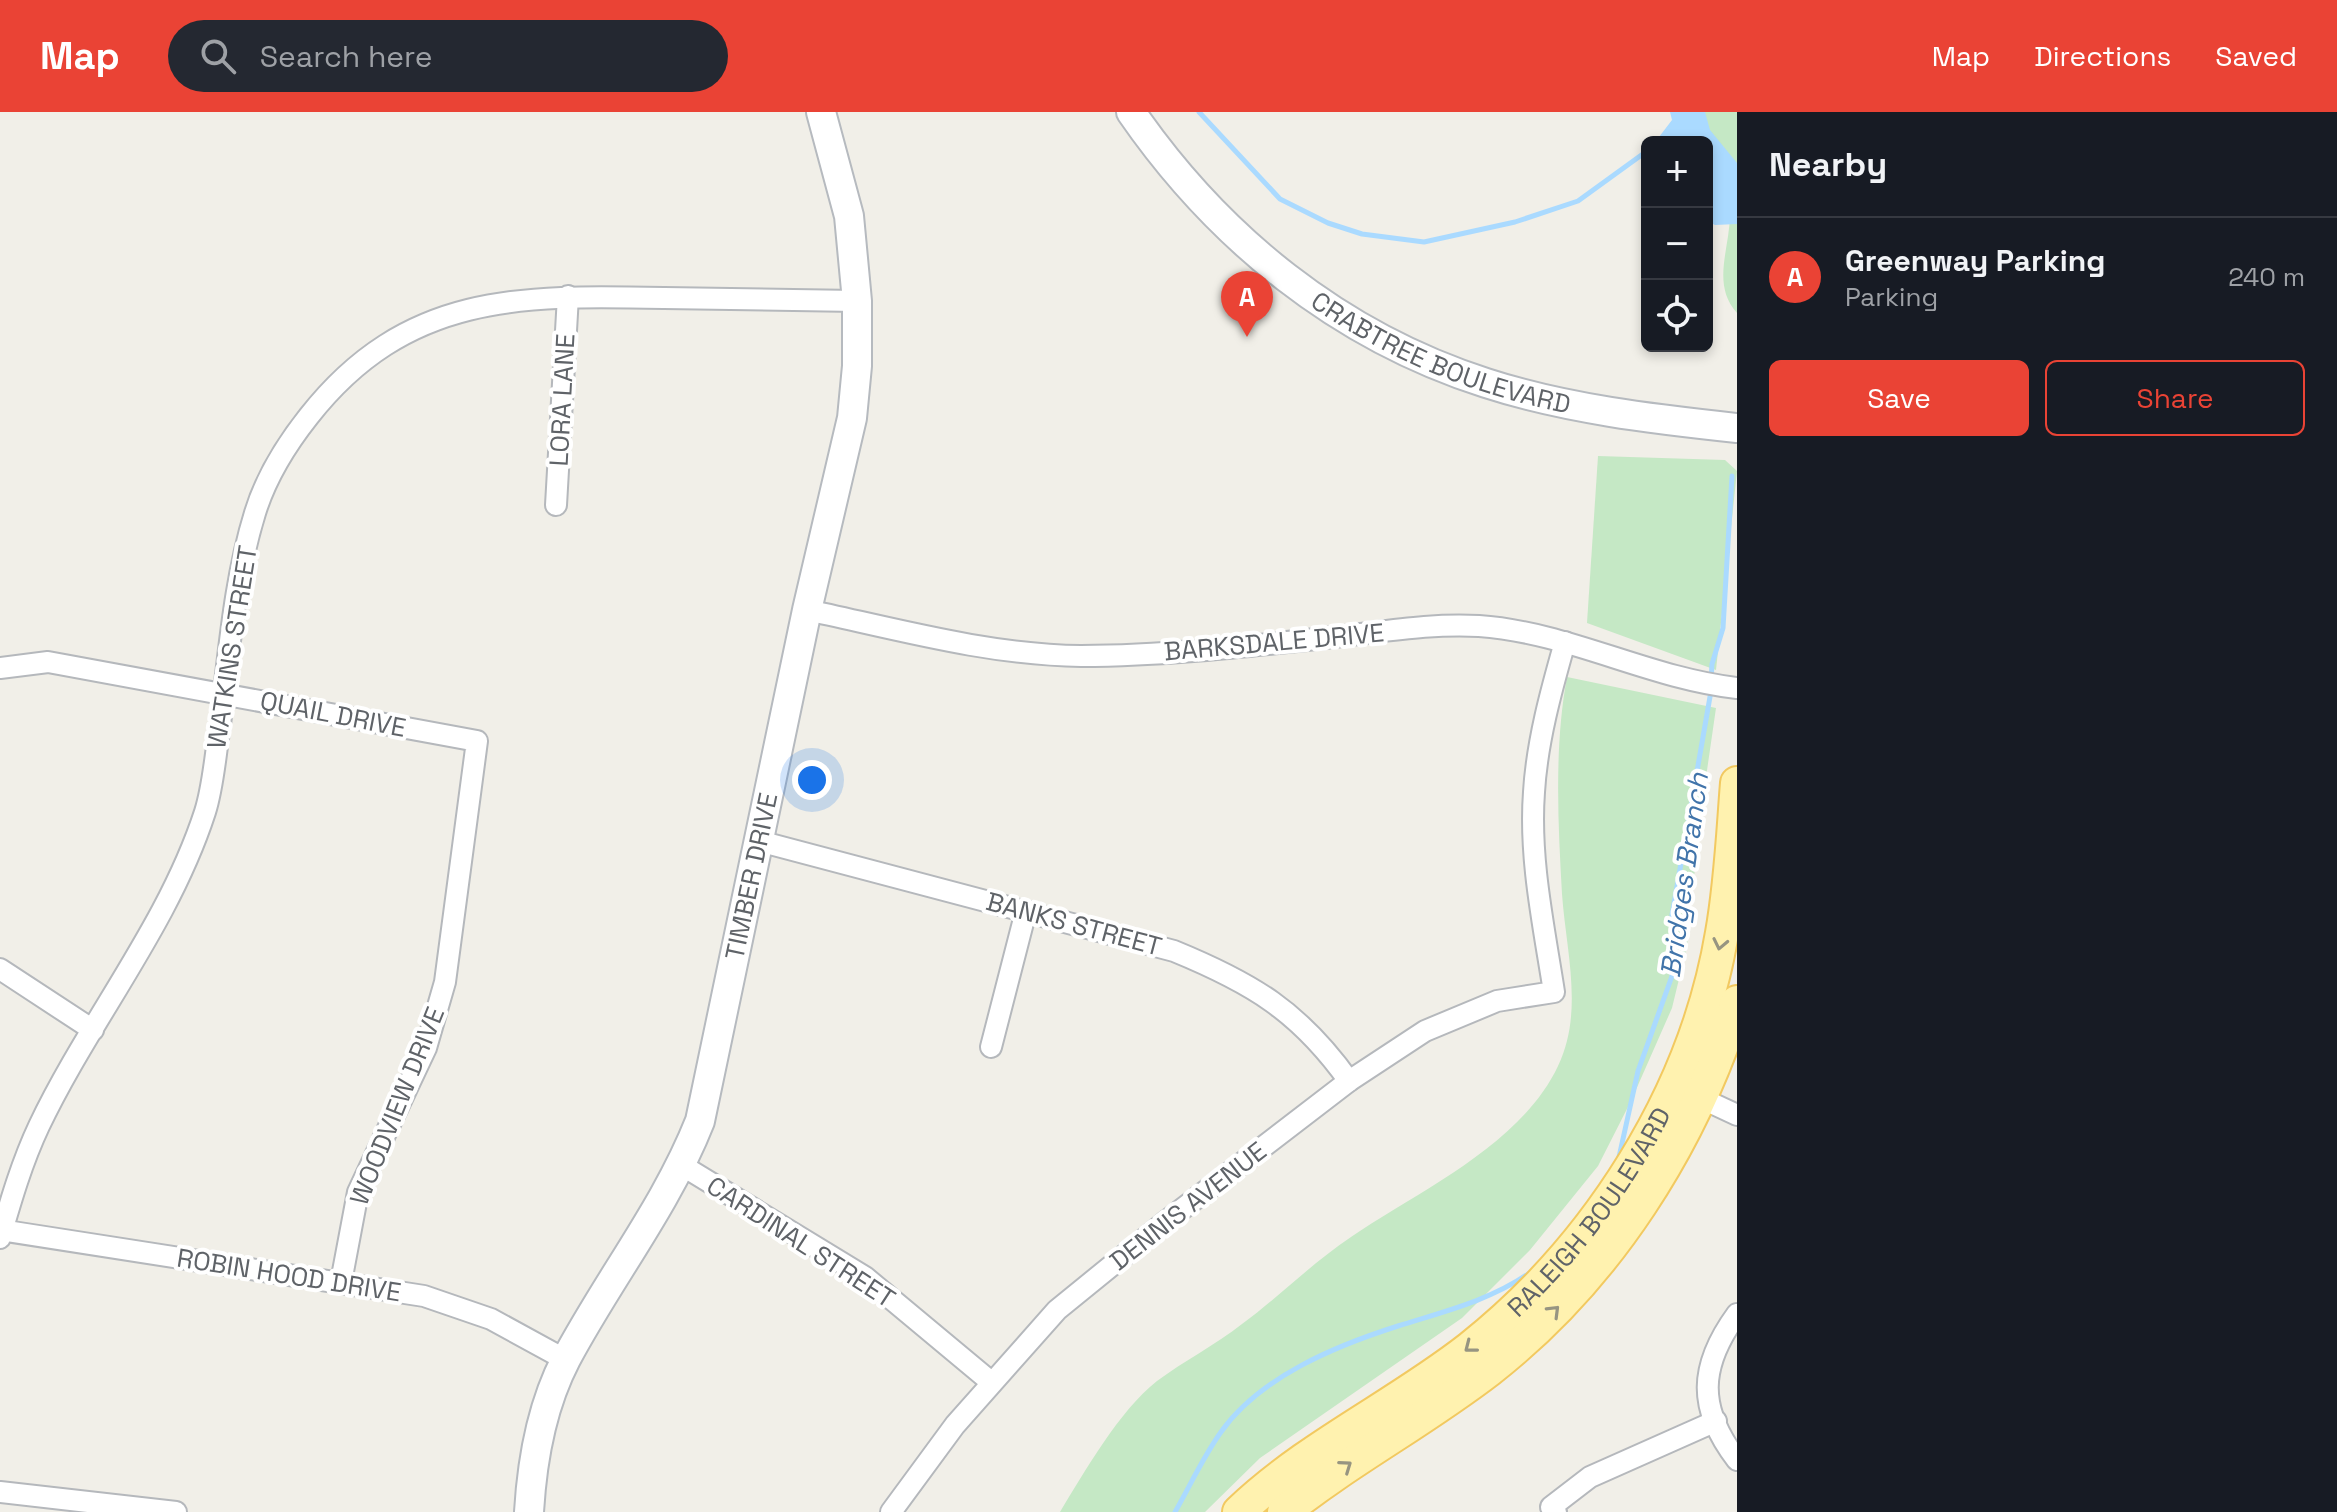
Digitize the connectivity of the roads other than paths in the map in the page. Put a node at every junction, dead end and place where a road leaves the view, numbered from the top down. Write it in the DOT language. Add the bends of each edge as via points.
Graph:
graph roads {
  1 [pos="821,112"];
  2 [pos="1131,112"];
  3 [pos="568,296"];
  4 [pos="857,301"];
  5 [pos="1737,428"];
  6 [pos="556,505"];
  7 [pos="807,610"];
  8 [pos="1565,642"];
  9 [pos="0,668"];
  10 [pos="1737,688"];
  11 [pos="224,694"];
  12 [pos="477,741"];
  13 [pos="1737,783"];
  14 [pos="759,841"];
  15 [pos="1026,911"];
  16 [pos="0,969"];
  17 [pos="1737,1002"];
  18 [pos="93,1030"];
  19 [pos="991,1047"];
  20 [pos="1349,1081"];
  21 [pos="1687,1092"];
  22 [pos="1737,1115"];
  23 [pos="683,1166"];
  24 [pos="1,1233"];
  25 [pos="341,1282"];
  26 [pos="1737,1314"];
  27 [pos="566,1360"];
  28 [pos="991,1382"];
  29 [pos="1716,1421"];
  30 [pos="1737,1460"];
  31 [pos="0,1492"];
  32 [pos="176,1512"];
  33 [pos="529,1512"];
  34 [pos="891,1512"];
  35 [pos="1239,1512"];
  36 [pos="1284,1512"];
  37 [pos="1556,1512"];
  1 -- 4 [label="street, TIMBER DRIVE" via="849,216"];
  2 -- 5 [label="street, CRABTREE BOULEVARD" via="1220,221 1289,281 1351,322 1445,368 1528,395"];
  3 -- 4 [label="street, WATKINS STREET"];
  3 -- 6 [label="street, LORA LANE"];
  3 -- 11 [label="street, WATKINS STREET" via="503,300 458,311 368,357 329,391 264,486 235,598"];
  4 -- 7 [label="street, TIMBER DRIVE" via="852,418"];
  7 -- 8 [label="street, BARKSDALE DRIVE" via="1014,650 1079,656 1430,627 1478,626"];
  7 -- 14 [label="street, TIMBER DRIVE"];
  8 -- 10 [label="street, BARKSDALE DRIVE" via="1649,669"];
  8 -- 20 [label="street, DENNIS AVENUE" via="1534,793 1536,877 1554,992 1497,1001 1425,1031"];
  9 -- 11 [label="street, QUAIL DRIVE" via="48,662"];
  11 -- 12 [label="street, QUAIL DRIVE"];
  11 -- 18 [label="street, WATKINS STREET" via="206,809 186,863"];
  12 -- 25 [label="street, WOODVIEW DRIVE" via="445,982 426,1048 358,1192"];
  13 -- 21 [label="main road, RALEIGH BOULEVARD, one-way" via="1722,935"];
  14 -- 15 [label="street, BANKS STREET"];
  14 -- 23 [label="street, TIMBER DRIVE" via="711,1077"];
  15 -- 19 [label="street"];
  15 -- 20 [label="street, BANKS STREET" via="1174,951 1235,976 1281,1005"];
  16 -- 18 [label="street"];
  17 -- 21 [label="main road, RALEIGH BOULEVARD"];
  18 -- 24 [label="street, WATKINS STREET" via="39,1125"];
  20 -- 28 [label="street, DENNIS AVENUE" via="1057,1310"];
  21 -- 22 [label="street"];
  21 -- 35 [label="main road, RALEIGH BOULEVARD, one-way" via="1657,1122 1601,1210 1533,1292 1469,1348 1288,1471"];
  36 -- 21 [label="main road, RALEIGH BOULEVARD, one-way" via="1489,1370 1555,1312 1626,1226 1683,1136"];
  23 -- 27 [label="street, TIMBER DRIVE"];
  23 -- 28 [label="street, CARDINAL STREET" via="865,1277"];
  24 -- 25 [label="street, ROBIN HOOD DRIVE"];
  25 -- 27 [label="street, ROBIN HOOD DRIVE" via="424,1296 478,1315"];
  26 -- 29 [label="street" via="1710,1359 1708,1393"];
  27 -- 33 [label="street, TIMBER DRIVE" via="543,1424"];
  28 -- 34 [label="street, DENNIS AVENUE"];
  29 -- 30 [label="street" via="1721,1439"];
  29 -- 37 [label="street" via="1590,1477 1551,1507"];
  31 -- 32 [label="street"];
}
